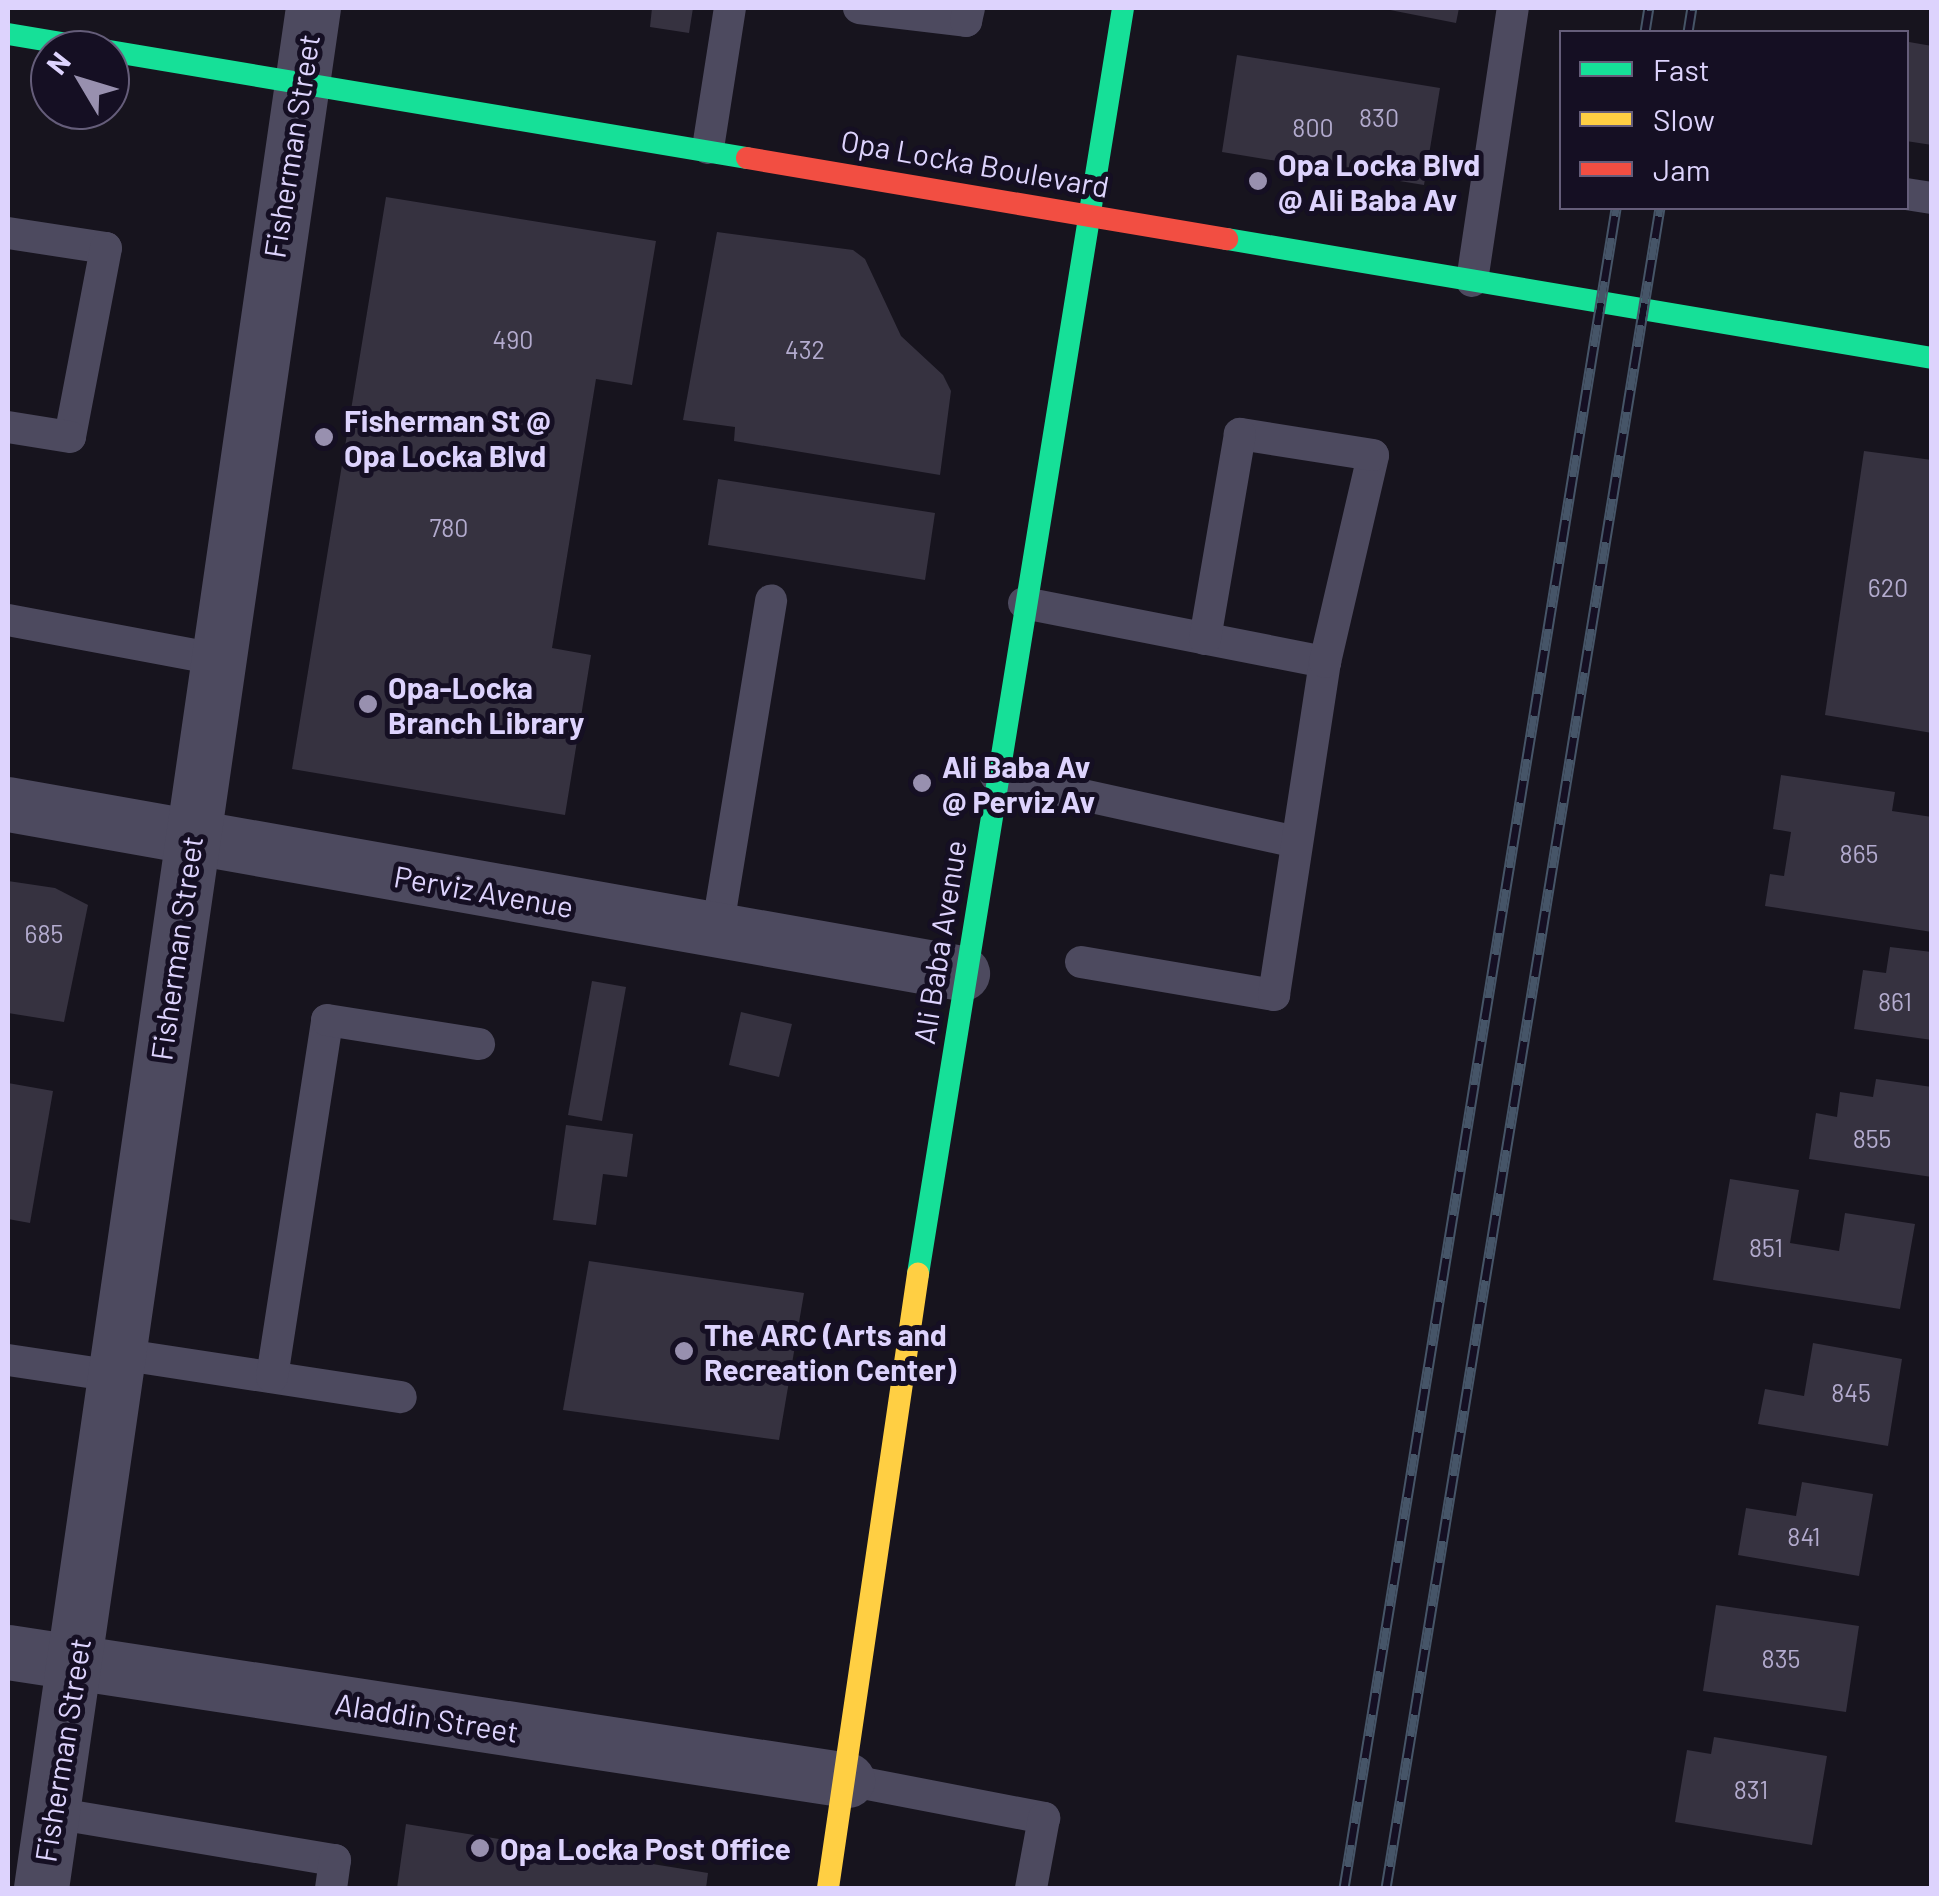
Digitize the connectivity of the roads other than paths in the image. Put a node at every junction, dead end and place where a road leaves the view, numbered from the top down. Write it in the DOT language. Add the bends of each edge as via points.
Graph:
graph roads {
  1 [pos="313,8"];
  2 [pos="730,8"];
  3 [pos="859,8"];
  4 [pos="969,8"];
  5 [pos="1123,8"];
  6 [pos="1512,8"];
  7 [pos="8,34"];
  8 [pos="300,78"];
  9 [pos="708,148"];
  10 [pos="1090,212"];
  11 [pos="8,234"];
  12 [pos="1472,280"];
  13 [pos="1932,358"];
  14 [pos="8,427"];
  15 [pos="771,600"];
  16 [pos="1024,603"];
  17 [pos="8,620"];
  18 [pos="1205,639"];
  19 [pos="217,659"];
  20 [pos="1325,662"];
  21 [pos="996,776"];
  22 [pos="8,804"];
  23 [pos="190,840"];
  24 [pos="1296,842"];
  25 [pos="717,931"];
  26 [pos="1080,962"];
  27 [pos="962,973"];
  28 [pos="480,1044"];
  29 [pos="8,1360"];
  30 [pos="117,1365"];
  31 [pos="272,1377"];
  32 [pos="402,1397"];
  33 [pos="8,1652"];
  34 [pos="76,1664"];
  35 [pos="847,1780"];
  36 [pos="53,1813"];
  37 [pos="42,1888"];
  38 [pos="331,1888"];
  39 [pos="828,1888"];
  40 [pos="1031,1888"];
  1 -- 8 [label="street, Fisherman Street"];
  2 -- 9 [label="lane"];
  3 -- 4 [label="lane" via="966,21"];
  5 -- 10 [label="street, Ali Baba Avenue"];
  6 -- 12 [label="lane"];
  7 -- 8 [label="street, Opa Locka Boulevard"];
  8 -- 9 [label="street, Opa Locka Boulevard"];
  8 -- 19 [label="street, Fisherman Street"];
  9 -- 10 [label="street, Opa Locka Boulevard"];
  10 -- 12 [label="street, Opa Locka Boulevard"];
  10 -- 16 [label="street, Ali Baba Avenue"];
  11 -- 14 [label="lane" via="106,248 70,437"];
  12 -- 13 [label="street, Opa Locka Boulevard"];
  15 -- 25 [label="lane"];
  16 -- 18 [label="lane"];
  16 -- 21 [label="street, Ali Baba Avenue"];
  17 -- 19 [label="lane"];
  18 -- 20 [label="lane"];
  18 -- 20 [label="lane" via="1240,434 1374,455"];
  19 -- 23 [label="street, Fisherman Street"];
  20 -- 24 [label="lane"];
  21 -- 24 [label="lane"];
  21 -- 27 [label="street, Ali Baba Avenue"];
  22 -- 23 [label="street, Perviz Avenue"];
  23 -- 25 [label="street, Perviz Avenue"];
  23 -- 30 [label="street, Fisherman Street"];
  24 -- 26 [label="lane" via="1274,995"];
  25 -- 27 [label="street, Perviz Avenue"];
  27 -- 35 [label="street, Ali Baba Avenue"];
  28 -- 31 [label="lane" via="327,1020"];
  29 -- 30 [label="lane"];
  30 -- 31 [label="lane"];
  30 -- 34 [label="street, Fisherman Street"];
  31 -- 32 [label="lane"];
  33 -- 34 [label="street, Aladdin Street"];
  34 -- 35 [label="street, Aladdin Street"];
  34 -- 36 [label="street, Fisherman Street"];
  35 -- 39 [label="street, Ali Baba Avenue"];
  35 -- 40 [label="lane" via="1044,1818"];
  36 -- 37 [label="street, Fisherman Street"];
  36 -- 38 [label="lane" via="335,1860"];
}
